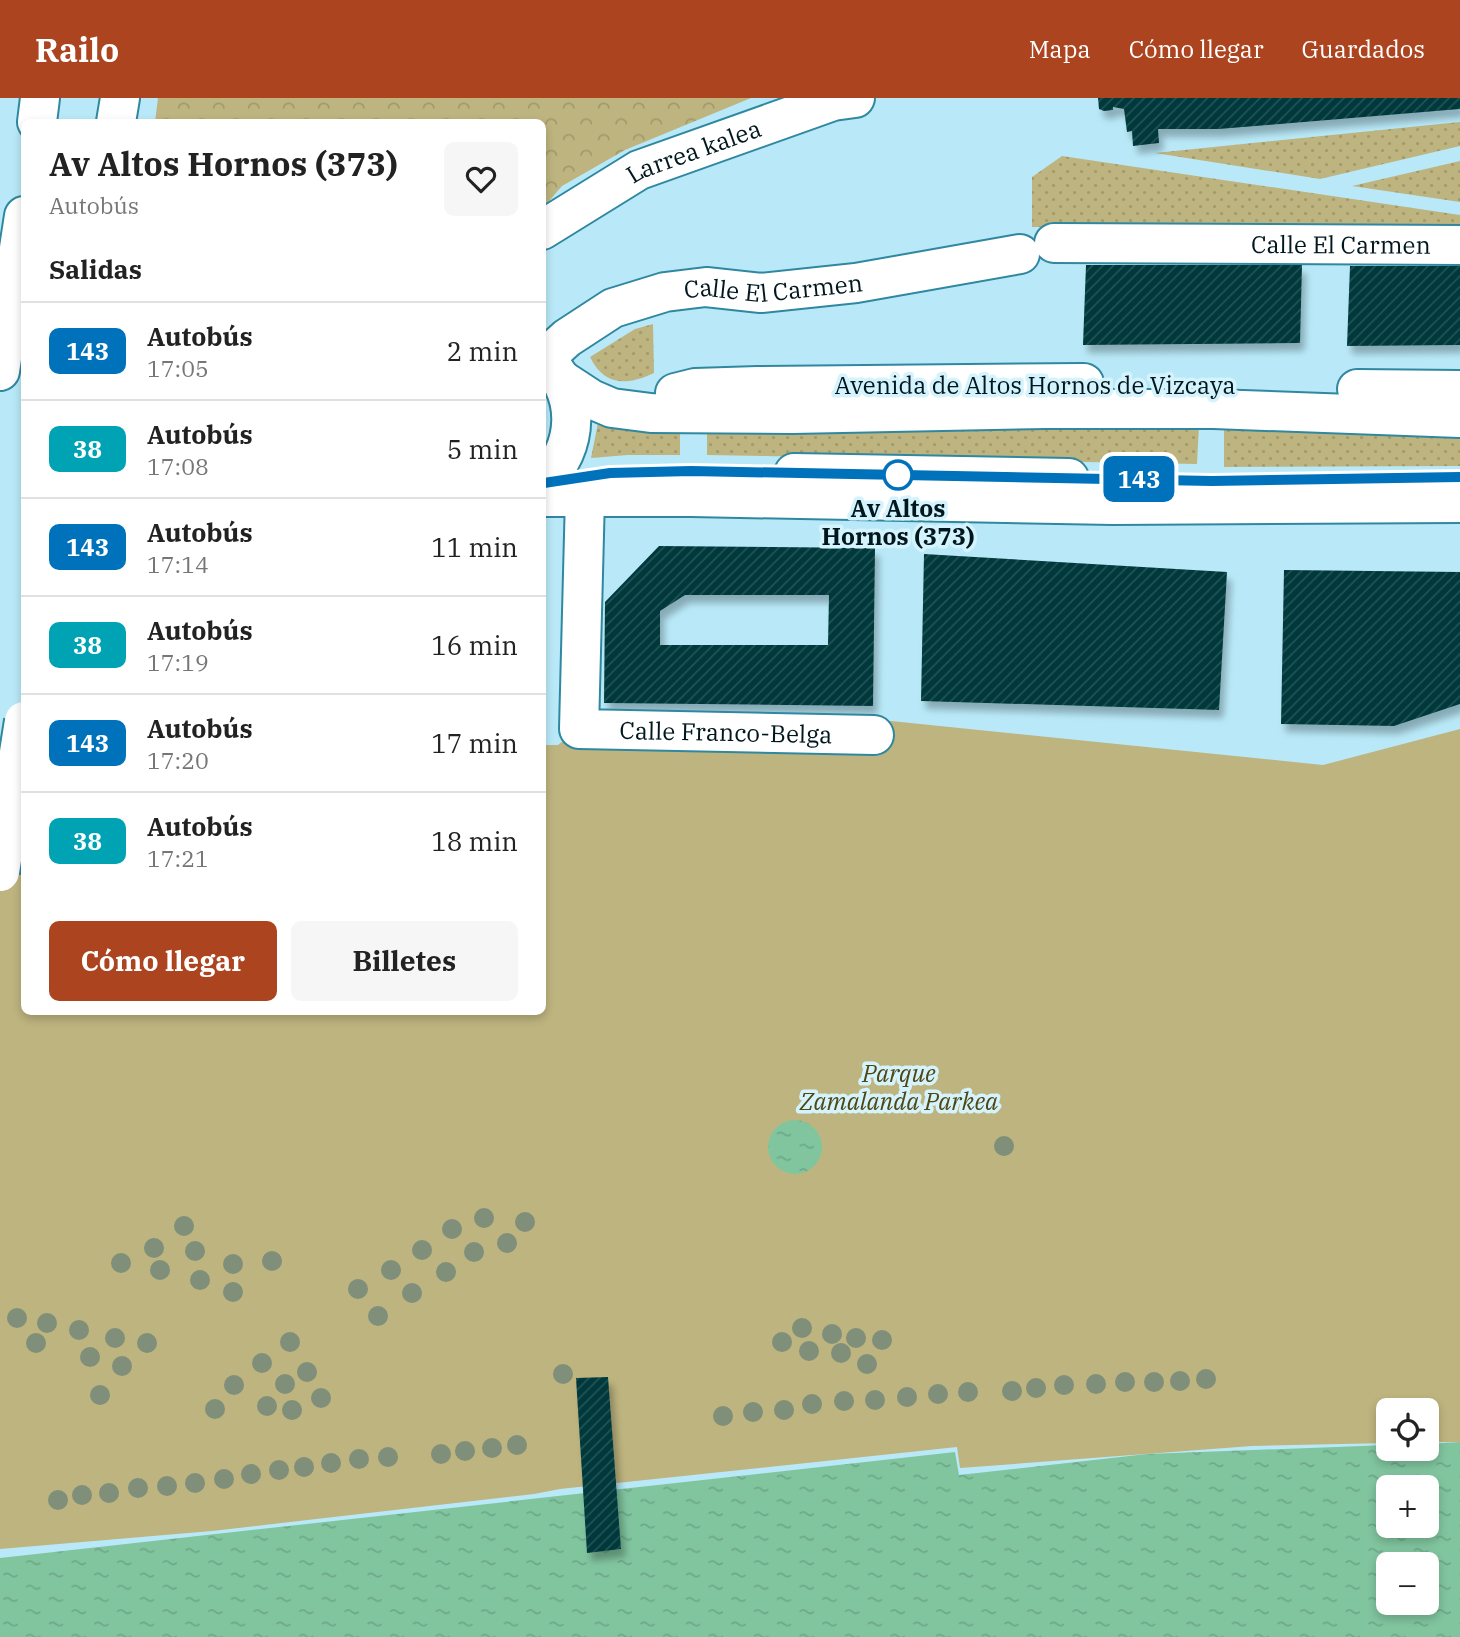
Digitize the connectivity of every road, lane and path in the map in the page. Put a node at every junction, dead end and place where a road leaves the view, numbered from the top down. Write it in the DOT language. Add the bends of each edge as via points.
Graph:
graph roads {
  1 [pos="40,98"];
  2 [pos="120,98"];
  3 [pos="855,98"];
  4 [pos="37,119"];
  5 [pos="116,119"];
  6 [pos="546,228"];
  7 [pos="21,235"];
  8 [pos="1460,245"];
  9 [pos="550,365"];
  10 [pos="0,371"];
  11 [pos="1460,390"];
  12 [pos="612,408"];
  13 [pos="1460,418"];
  14 [pos="1460,477"];
  15 [pos="546,484"];
  16 [pos="546,487"];
  17 [pos="546,489"];
  18 [pos="585,496"];
  19 [pos="1460,503"];
  20 [pos="874,735"];
  21 [pos="21,740"];
  22 [pos="21,789"];
  23 [pos="0,810"];
  24 [pos="0,872"];
  1 -- 4 [label="main road"];
  2 -- 5 [label="main road"];
  3 -- 6 [label="main road, Larrea kalea" via="833,101 639,170"];
  7 -- 10 [label="main road"];
  8 -- 9 [label="main road, Calle El Carmen" via="1037,249 856,283 761,293 706,287 665,292 612,308 567,338"];
  9 -- 12 [label="main road, Avenida de Altos Hornos de Vizcaya" via="591,399"];
  9 -- 15 [label="main road" via="571,406 571,435 562,461"];
  11 -- 12 [label="main road, Avenida de Altos Hornos de Vizcaya" via="1201,383 919,383 695,388"];
  12 -- 13 [label="main road, Avenida de Altos Hornos de Vizcaya" via="651,413 780,414 1214,409"];
  14 -- 16 [label="main road" via="1212,481 691,471 610,473"];
  17 -- 18 [label="main road"];
  18 -- 19 [label="main road" via="1087,505"];
  18 -- 20 [label="main road, Calle Franco-Belga" via="579,729"];
  21 -- 24 [label="main road, bridge"];
  22 -- 23 [label="main road"];
}
